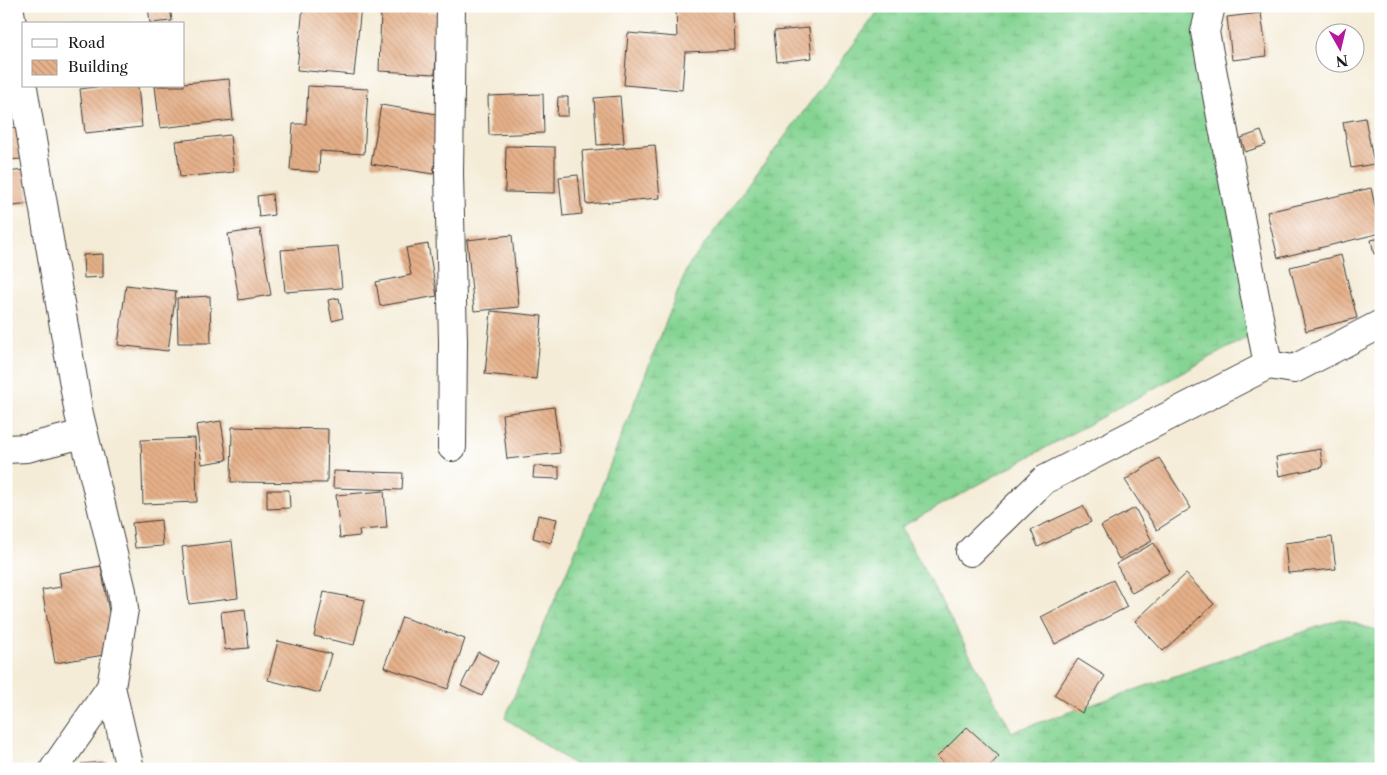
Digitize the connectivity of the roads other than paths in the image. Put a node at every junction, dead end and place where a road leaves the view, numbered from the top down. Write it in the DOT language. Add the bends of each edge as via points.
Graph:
graph roads {
  1 [pos="9,6"];
  2 [pos="451,6"];
  3 [pos="1211,6"];
  4 [pos="11,48"];
  5 [pos="1381,324"];
  6 [pos="1268,365"];
  7 [pos="83,434"];
  8 [pos="452,447"];
  9 [pos="6,449"];
  10 [pos="970,552"];
  11 [pos="111,688"];
  12 [pos="54,769"];
  13 [pos="130,769"];
  1 -- 4 [label="street"];
  2 -- 8 [label="street"];
  3 -- 6 [label="street" via="1205,32"];
  4 -- 7 [label="street"];
  5 -- 6 [label="street" via="1294,368"];
  6 -- 10 [label="street" via="1044,480"];
  7 -- 9 [label="street" via="27,448"];
  7 -- 11 [label="street" via="124,609"];
  11 -- 12 [label="street"];
  11 -- 13 [label="street"];
}
